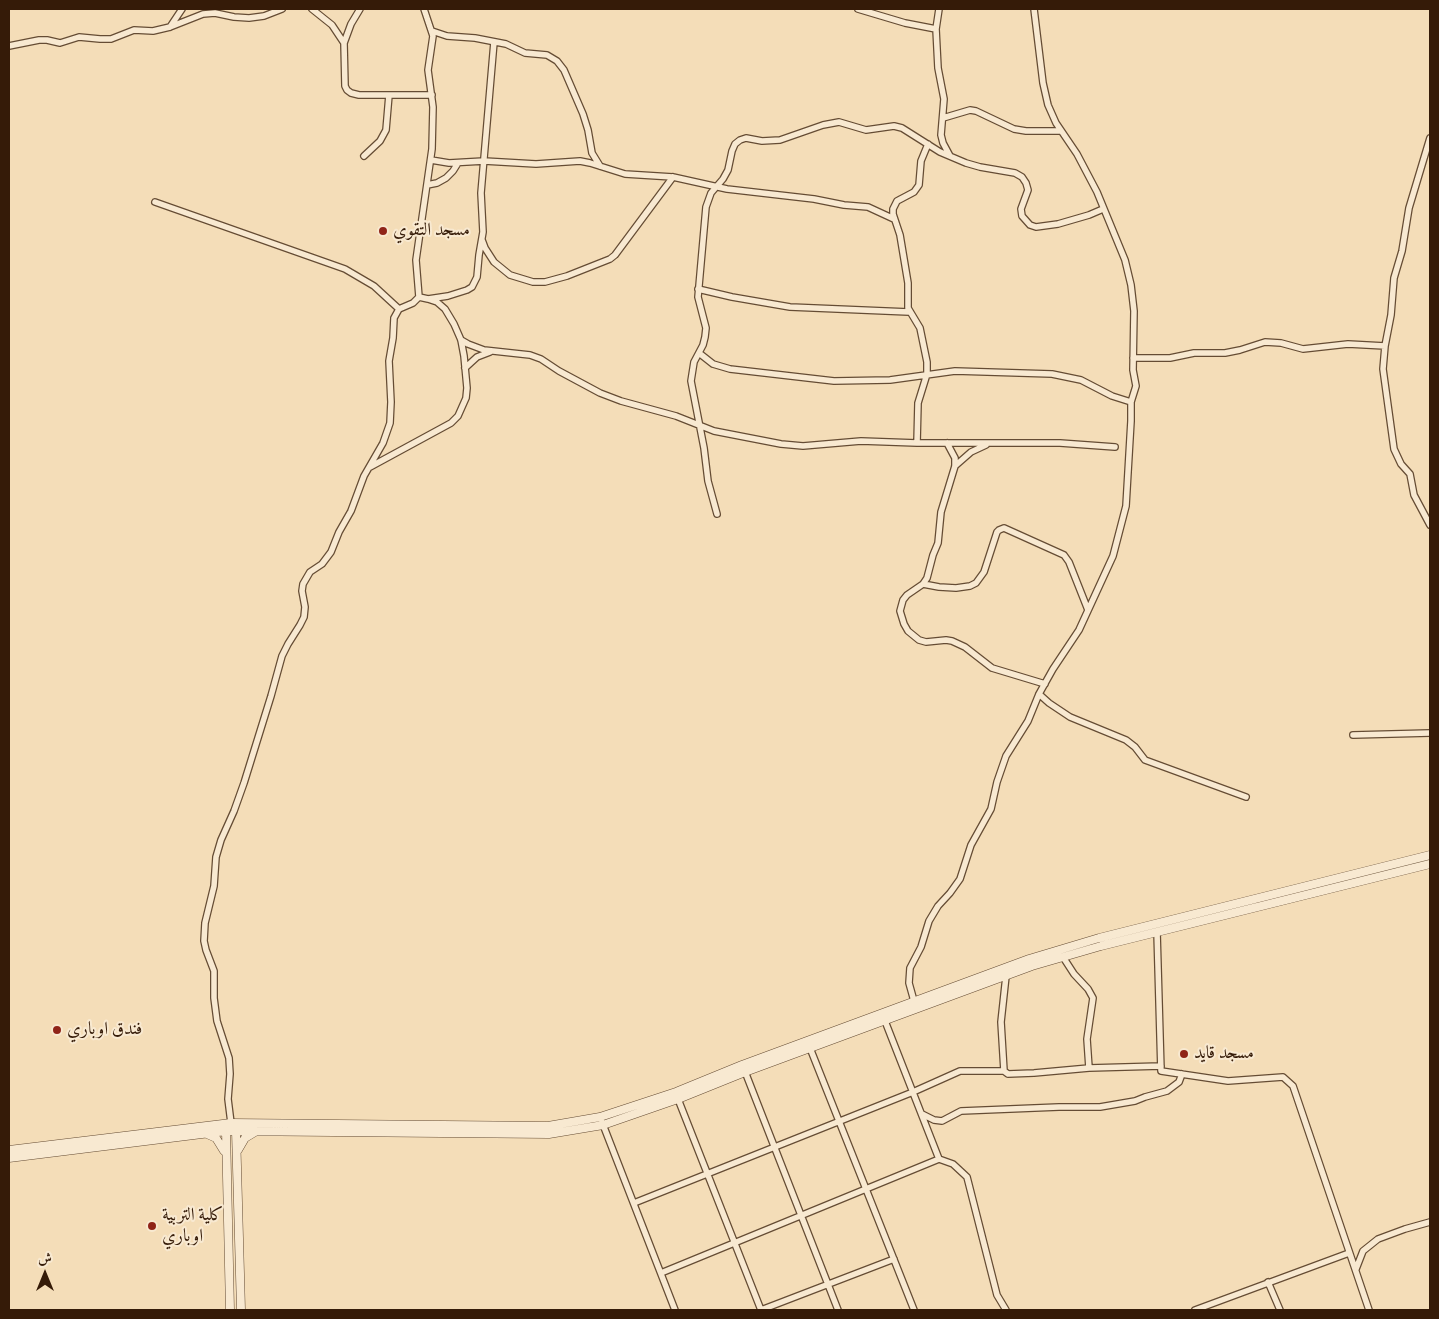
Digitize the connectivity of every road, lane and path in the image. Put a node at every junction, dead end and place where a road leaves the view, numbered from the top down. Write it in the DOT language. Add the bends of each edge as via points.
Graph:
graph roads {
  1 [pos="182,9"];
  2 [pos="282,9"];
  3 [pos="312,9"];
  4 [pos="360,9"];
  5 [pos="424,9"];
  6 [pos="858,9"];
  7 [pos="939,9"];
  8 [pos="1034,9"];
  9 [pos="170,27"];
  10 [pos="936,28"];
  11 [pos="432,31"];
  12 [pos="344,42"];
  13 [pos="494,42"];
  14 [pos="9,46"];
  15 [pos="389,95"];
  16 [pos="432,96"];
  17 [pos="943,118"];
  18 [pos="1061,131"];
  19 [pos="1430,138"];
  20 [pos="928,144"];
  21 [pos="364,156"];
  22 [pos="951,157"];
  23 [pos="431,160"];
  24 [pos="484,161"];
  25 [pos="458,163"];
  26 [pos="600,166"];
  27 [pos="673,177"];
  28 [pos="427,184"];
  29 [pos="716,187"];
  30 [pos="154,202"];
  31 [pos="1103,209"];
  32 [pos="894,219"];
  33 [pos="482,240"];
  34 [pos="698,289"];
  35 [pos="419,297"];
  36 [pos="428,299"];
  37 [pos="399,309"];
  38 [pos="910,312"];
  39 [pos="460,340"];
  40 [pos="1385,346"];
  41 [pos="492,352"];
  42 [pos="699,353"];
  43 [pos="1133,358"];
  44 [pos="465,368"];
  45 [pos="927,374"];
  46 [pos="1131,402"];
  47 [pos="698,425"];
  48 [pos="917,443"];
  49 [pos="991,443"];
  50 [pos="947,444"];
  51 [pos="1115,447"];
  52 [pos="955,466"];
  53 [pos="369,468"];
  54 [pos="717,514"];
  55 [pos="1430,525"];
  56 [pos="923,584"];
  57 [pos="1088,610"];
  58 [pos="1045,684"];
  59 [pos="1039,694"];
  60 [pos="1430,733"];
  61 [pos="1353,735"];
  62 [pos="1246,796"];
  63 [pos="1430,856"];
  64 [pos="1430,864"];
  65 [pos="1157,932"];
  66 [pos="1063,957"];
  67 [pos="1006,976"];
  68 [pos="914,1001"];
  69 [pos="885,1020"];
  70 [pos="810,1048"];
  71 [pos="1161,1066"];
  72 [pos="1089,1068"];
  73 [pos="744,1069"];
  74 [pos="1004,1071"];
  75 [pos="1182,1074"];
  76 [pos="913,1092"];
  77 [pos="678,1099"];
  78 [pos="922,1114"];
  79 [pos="602,1121"];
  80 [pos="840,1122"];
  81 [pos="231,1123"];
  82 [pos="226,1131"];
  83 [pos="236,1131"];
  84 [pos="260,1131"];
  85 [pos="205,1134"];
  86 [pos="774,1147"];
  87 [pos="9,1150"];
  88 [pos="237,1154"];
  89 [pos="226,1157"];
  90 [pos="9,1158"];
  91 [pos="940,1158"];
  92 [pos="708,1174"];
  93 [pos="866,1189"];
  94 [pos="634,1203"];
  95 [pos="801,1216"];
  96 [pos="1430,1222"];
  97 [pos="735,1243"];
  98 [pos="1349,1253"];
  99 [pos="894,1259"];
  100 [pos="1356,1269"];
  101 [pos="661,1273"];
  102 [pos="1268,1282"];
  103 [pos="828,1284"];
  104 [pos="1212,1307"];
  105 [pos="230,1310"];
  106 [pos="241,1310"];
  107 [pos="675,1310"];
  108 [pos="761,1310"];
  109 [pos="838,1310"];
  110 [pos="914,1310"];
  111 [pos="1006,1310"];
  112 [pos="1195,1310"];
  113 [pos="1280,1310"];
  114 [pos="1369,1310"];
  1 -- 9 [label="street"];
  2 -- 9 [label="street" via="249,18 203,14"];
  3 -- 12 [label="street" via="332,25"];
  4 -- 12 [label="street"];
  5 -- 11 [label="street"];
  6 -- 10 [label="street"];
  7 -- 10 [label="street"];
  8 -- 18 [label="street" via="1045,94"];
  9 -- 14 [label="street" via="153,31 134,30 111,39 79,37 60,43 39,40"];
  10 -- 17 [label="street"];
  11 -- 13 [label="street"];
  11 -- 16 [label="street" via="428,70"];
  12 -- 15 [label="street" via="347,90 355,95"];
  13 -- 24 [label="street"];
  13 -- 26 [label="street" via="525,53 547,55 561,65 583,114 592,153"];
  15 -- 16 [label="street"];
  15 -- 21 [label="street" via="386,130 380,141"];
  16 -- 23 [label="street"];
  17 -- 18 [label="street" via="970,110 1014,129"];
  17 -- 22 [label="street" via="941,135"];
  18 -- 31 [label="street" via="1090,179"];
  19 -- 40 [label="street" via="1407,217 1394,278 1392,315"];
  20 -- 22 [label="street"];
  20 -- 29 [label="street" via="910,131 894,126 866,130 839,122 780,140 746,138 735,144 728,170"];
  20 -- 32 [label="street" via="921,161 919,185 895,205"];
  22 -- 31 [label="street" via="1022,177 1028,190 1021,210 1030,225 1058,224"];
  23 -- 25 [label="street"];
  23 -- 28 [label="street"];
  24 -- 25 [label="street"];
  24 -- 26 [label="street" via="536,164 580,161"];
  24 -- 33 [label="street" via="480,201"];
  25 -- 28 [label="street" via="446,178"];
  26 -- 27 [label="street" via="625,174"];
  27 -- 29 [label="street"];
  27 -- 33 [label="street" via="615,255 567,276 545,282 516,278 494,262"];
  28 -- 35 [label="street" via="416,260"];
  29 -- 32 [label="street" via="868,207"];
  29 -- 34 [label="street" via="706,207"];
  30 -- 37 [label="street" via="345,269 374,286"];
  31 -- 43 [label="street" via="1131,285"];
  32 -- 38 [label="street" via="900,235"];
  33 -- 36 [label="street" via="477,277 472,287"];
  34 -- 38 [label="street" via="790,306"];
  34 -- 42 [label="street" via="706,328"];
  35 -- 36 [label="street"];
  35 -- 37 [label="street"];
  36 -- 39 [label="street" via="445,308"];
  37 -- 53 [label="street" via="394,318 389,361 390,423"];
  38 -- 45 [label="street" via="920,328"];
  39 -- 41 [label="street"];
  39 -- 44 [label="street"];
  40 -- 43 [label="street" via="1348,344 1303,349 1265,342 1225,353"];
  40 -- 55 [label="street" via="1383,368 1394,449 1410,474 1414,494"];
  41 -- 44 [label="street" via="478,357"];
  41 -- 47 [label="street" via="530,355 610,398"];
  42 -- 45 [label="street" via="721,367 815,380 871,381"];
  42 -- 47 [label="street" via="691,381"];
  43 -- 46 [label="street" via="1136,386"];
  44 -- 53 [label="street" via="466,398 458,416 442,429"];
  45 -- 46 [label="street" via="955,371 1052,374 1080,380"];
  45 -- 48 [label="street" via="918,403"];
  46 -- 57 [label="street" via="1128,489 1123,523 1113,556"];
  47 -- 48 [label="street" via="803,446 861,441"];
  47 -- 54 [label="street"];
  48 -- 50 [label="street"];
  49 -- 50 [label="street"];
  49 -- 51 [label="street"];
  49 -- 52 [label="street" via="971,452"];
  50 -- 52 [label="street" via="955,458"];
  52 -- 56 [label="street" via="941,512 938,543 928,578"];
  53 -- 81 [label="street" via="331,552 310,572 303,584 304,617 282,656 242,790 216,857 204,941 214,971 217,1021 228,1058"];
  56 -- 57 [label="street" via="956,588 976,583 984,572 997,532 1004,528 1064,555"];
  56 -- 58 [label="street" via="907,595 901,605 904,624 913,636 926,642 952,641 992,668"];
  57 -- 58 [label="street"];
  58 -- 59 [label="street"];
  59 -- 62 [label="street" via="1070,717 1126,740 1144,760"];
  59 -- 68 [label="street" via="1028,721 1006,756 991,809 971,845 960,879 929,921 910,968 909,983"];
  60 -- 61 [label="street"];
  63 -- 68 [label="street" via="1099,938 1029,959"];
  64 -- 65 [label="street"];
  65 -- 66 [label="street"];
  65 -- 71 [label="street"];
  66 -- 67 [label="street"];
  66 -- 72 [label="street" via="1093,998 1087,1039"];
  67 -- 69 [label="street"];
  67 -- 74 [label="street" via="1001,1022"];
  68 -- 73 [label="street"];
  69 -- 70 [label="street"];
  69 -- 76 [label="street"];
  70 -- 73 [label="street"];
  70 -- 80 [label="street"];
  71 -- 72 [label="street"];
  71 -- 75 [label="street" via="1161,1071"];
  72 -- 74 [label="street" via="1008,1074"];
  73 -- 77 [label="street"];
  73 -- 79 [label="street"];
  73 -- 86 [label="street"];
  74 -- 76 [label="street" via="960,1072"];
  75 -- 78 [label="street" via="1179,1082 1167,1091 1135,1102 1100,1107 961,1111 942,1121"];
  75 -- 98 [label="street" via="1228,1081 1283,1077 1293,1086"];
  76 -- 78 [label="street"];
  76 -- 80 [label="street"];
  77 -- 79 [label="street"];
  77 -- 92 [label="street"];
  78 -- 91 [label="street"];
  79 -- 81 [label="street" via="548,1126"];
  79 -- 84 [label="street" via="549,1134"];
  79 -- 94 [label="street"];
  80 -- 86 [label="street"];
  80 -- 93 [label="street"];
  81 -- 82 [label="street"];
  81 -- 83 [label="street"];
  81 -- 87 [label="street"];
  82 -- 83 [label="street"];
  82 -- 85 [label="street"];
  82 -- 89 [label="street"];
  83 -- 84 [label="street"];
  83 -- 88 [label="street"];
  84 -- 88 [label="street" via="245,1138"];
  85 -- 89 [label="street" via="216,1138"];
  85 -- 90 [label="street"];
  86 -- 92 [label="street"];
  86 -- 95 [label="street"];
  88 -- 106 [label="street"];
  89 -- 105 [label="street"];
  91 -- 93 [label="street"];
  91 -- 111 [label="street" via="953,1164 967,1177 998,1295"];
  92 -- 94 [label="street"];
  92 -- 97 [label="street"];
  93 -- 95 [label="street"];
  93 -- 99 [label="street"];
  94 -- 101 [label="street"];
  95 -- 97 [label="street"];
  95 -- 103 [label="street"];
  96 -- 100 [label="street" via="1378,1239 1363,1251"];
  97 -- 101 [label="street"];
  97 -- 108 [label="street"];
  98 -- 100 [label="street"];
  98 -- 102 [label="street"];
  99 -- 103 [label="street"];
  99 -- 110 [label="street"];
  100 -- 114 [label="street"];
  101 -- 107 [label="street"];
  102 -- 104 [label="street"];
  102 -- 113 [label="street"];
  103 -- 108 [label="street"];
  103 -- 109 [label="street"];
  104 -- 112 [label="street"];
}
